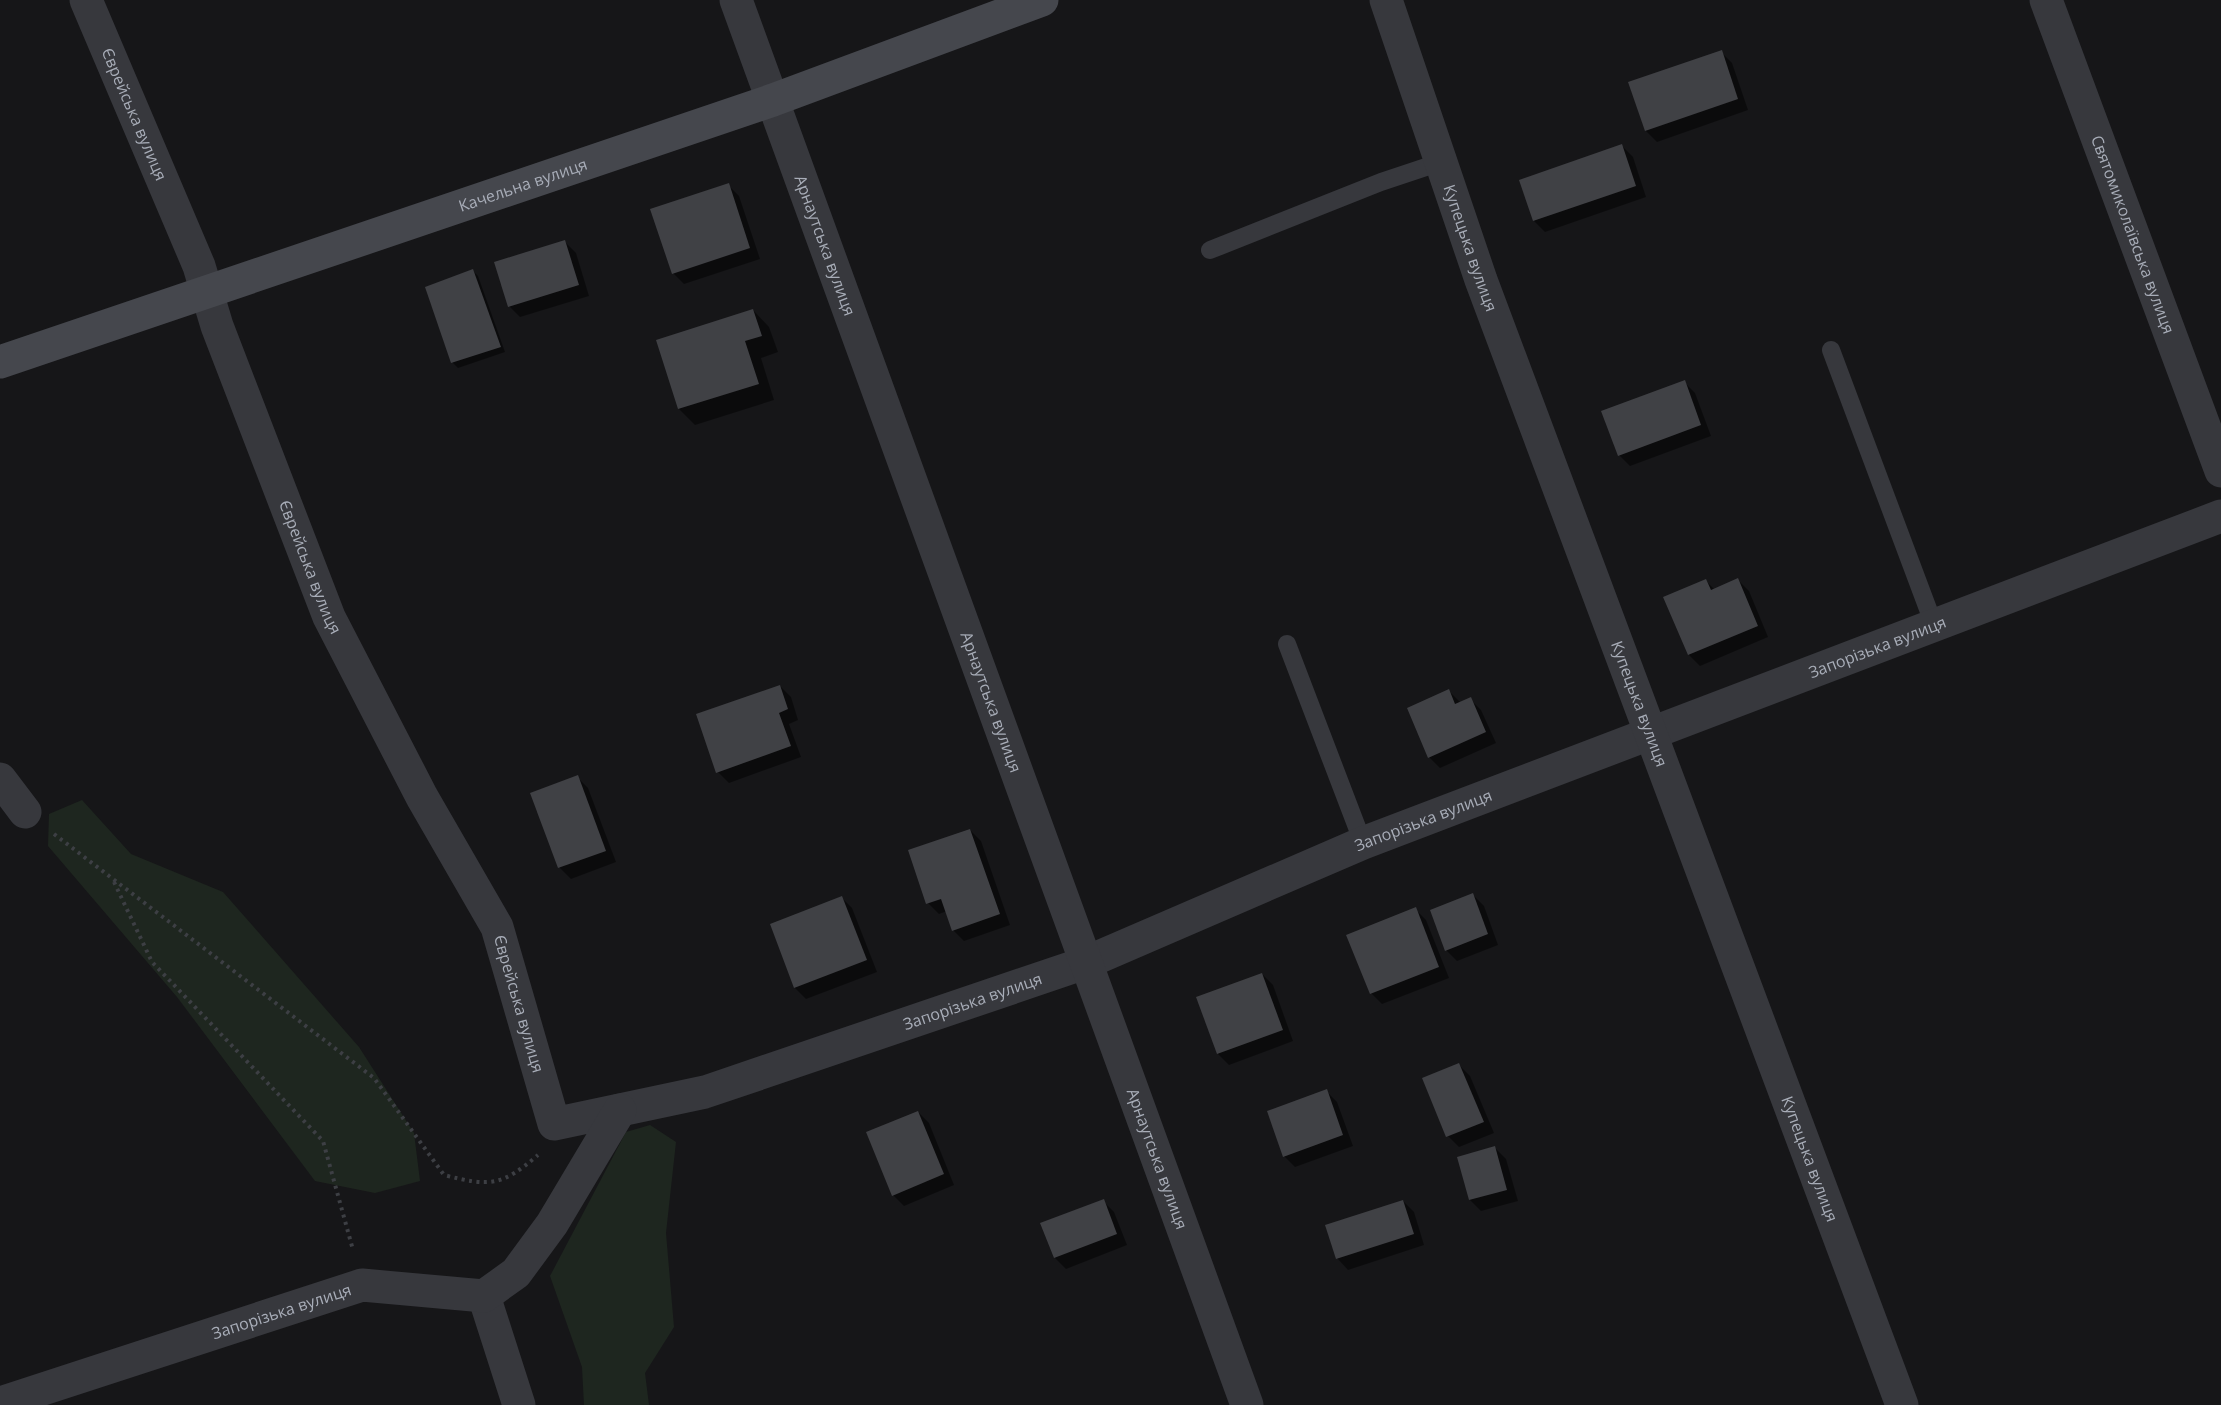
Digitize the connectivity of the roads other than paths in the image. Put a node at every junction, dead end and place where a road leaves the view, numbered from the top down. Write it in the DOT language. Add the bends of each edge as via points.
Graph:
graph roads {
  1 [pos="86,0"];
  2 [pos="736,0"];
  3 [pos="1042,0"];
  4 [pos="1386,0"];
  5 [pos="2046,0"];
  6 [pos="773,100"];
  7 [pos="1441,162"];
  8 [pos="1210,250"];
  9 [pos="207,291"];
  10 [pos="1831,350"];
  11 [pos="0,362"];
  12 [pos="2221,471"];
  13 [pos="2221,516"];
  14 [pos="1934,625"];
  15 [pos="1287,644"];
  16 [pos="1650,731"];
  17 [pos="0,779"];
  18 [pos="25,812"];
  19 [pos="1363,843"];
  20 [pos="1085,963"];
  21 [pos="620,1110"];
  22 [pos="554,1124"];
  23 [pos="484,1296"];
  24 [pos="0,1403"];
  25 [pos="519,1405"];
  26 [pos="1246,1405"];
  27 [pos="1902,1405"];
  1 -- 9 [label="street, Єврейська вулиця"];
  2 -- 6 [label="street, Арнаутська вулиця"];
  3 -- 6 [label="street, Качельна вулиця"];
  4 -- 7 [label="street, Купецька вулиця"];
  5 -- 12 [label="street, Святомиколаївська вулиця"];
  6 -- 9 [label="street, Качельна вулиця"];
  6 -- 20 [label="street, Арнаутська вулиця"];
  7 -- 8 [label="lane"];
  7 -- 16 [label="street, Купецька вулиця" via="1481,280"];
  9 -- 11 [label="street, Качельна вулиця"];
  9 -- 22 [label="street, Єврейська вулиця" via="329,617 422,797 497,927"];
  10 -- 14 [label="lane"];
  13 -- 14 [label="street, Запорізька вулиця"];
  14 -- 16 [label="street, Запорізька вулиця"];
  15 -- 19 [label="lane"];
  16 -- 19 [label="street, Запорізька вулиця"];
  16 -- 27 [label="street, Купецька вулиця"];
  17 -- 18 [label="street"];
  19 -- 20 [label="street, Запорізька вулиця"];
  20 -- 21 [label="street, Запорізька вулиця" via="705,1092"];
  20 -- 26 [label="street, Арнаутська вулиця"];
  21 -- 22 [label="street, Запорізька вулиця"];
  21 -- 23 [label="street" via="552,1224 516,1273"];
  23 -- 24 [label="street, Запорізька вулиця" via="362,1285"];
  23 -- 25 [label="street"];
}
